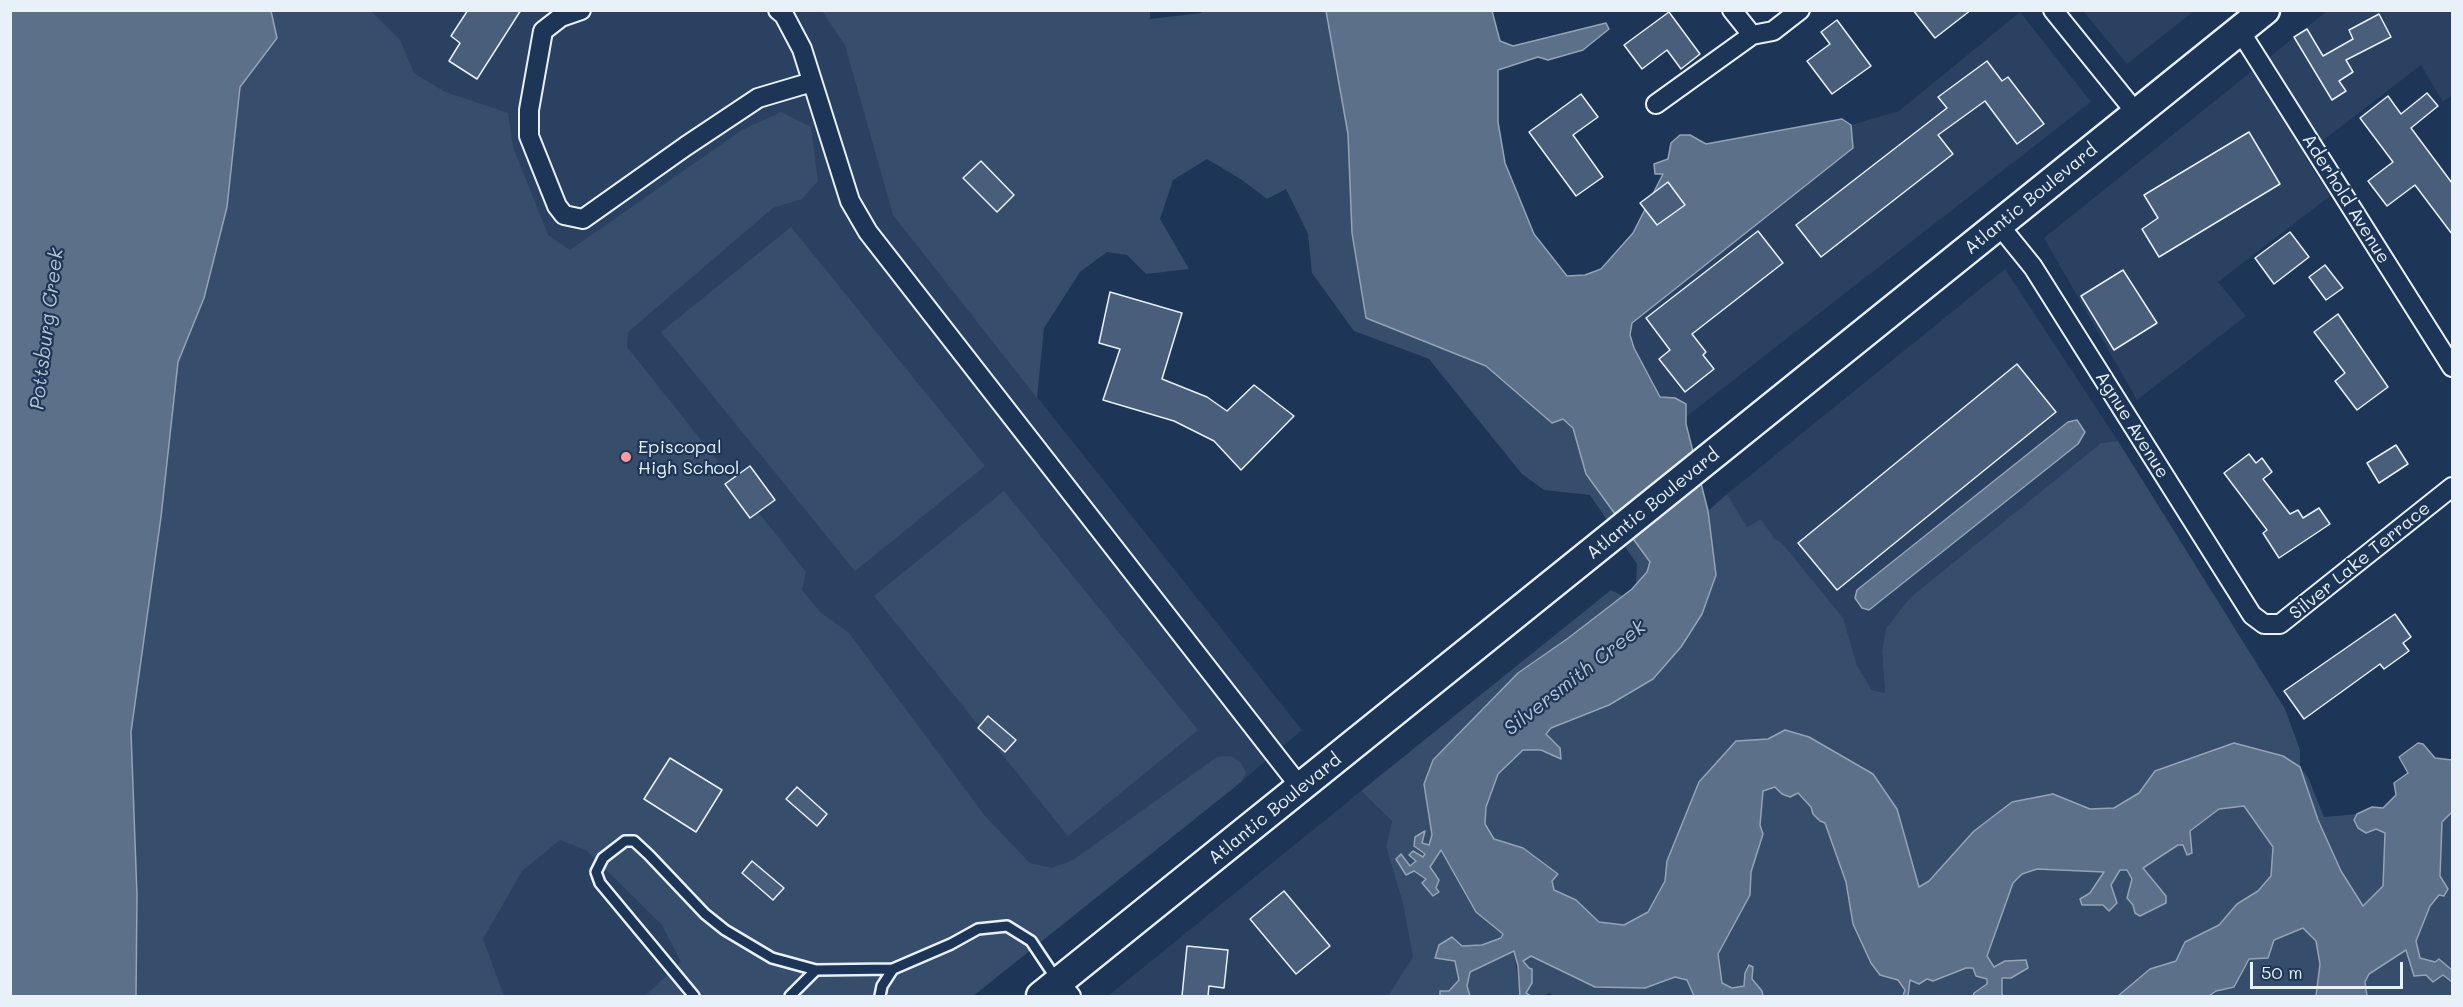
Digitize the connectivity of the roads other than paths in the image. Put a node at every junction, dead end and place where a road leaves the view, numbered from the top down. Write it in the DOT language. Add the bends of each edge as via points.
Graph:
graph roads {
  1 [pos="581,10"];
  2 [pos="778,10"];
  3 [pos="1732,10"];
  4 [pos="1800,10"];
  5 [pos="2053,10"];
  6 [pos="2265,10"];
  7 [pos="2240,31"];
  8 [pos="1752,35"];
  9 [pos="812,82"];
  10 [pos="1656,104"];
  11 [pos="2137,114"];
  12 [pos="1999,225"];
  13 [pos="2452,367"];
  14 [pos="2452,487"];
  15 [pos="2264,624"];
  16 [pos="1301,788"];
  17 [pos="893,969"];
  18 [pos="816,970"];
  19 [pos="1057,992"];
  20 [pos="694,996"];
  21 [pos="790,996"];
  22 [pos="880,996"];
  1 -- 9 [label="street" via="561,16 543,31 529,110 529,136 564,215 583,219 758,98"];
  2 -- 9 [label="street" via="802,49"];
  3 -- 8 [label="street"];
  4 -- 8 [label="street" via="1773,31"];
  5 -- 11 [label="street"];
  6 -- 7 [label="main road, Atlantic Boulevard"];
  7 -- 11 [label="main road, Atlantic Boulevard"];
  7 -- 13 [label="street, Aderhold Avenue"];
  8 -- 10 [label="street"];
  9 -- 16 [label="street" via="850,201 868,232"];
  11 -- 12 [label="main road, Atlantic Boulevard"];
  12 -- 15 [label="street, Agnue Avenue" via="2033,267 2252,615"];
  12 -- 16 [label="main road, Atlantic Boulevard"];
  14 -- 15 [label="street, Silver Lake Terrace" via="2280,624"];
  16 -- 19 [label="main road, Atlantic Boulevard"];
  17 -- 18 [label="lane"];
  17 -- 19 [label="lane" via="978,929 1007,926 1030,941"];
  17 -- 22 [label="lane"];
  18 -- 20 [label="lane" via="772,958 725,930 649,855 634,842 626,841 603,858 596,872 600,883"];
  18 -- 21 [label="lane"];
}
